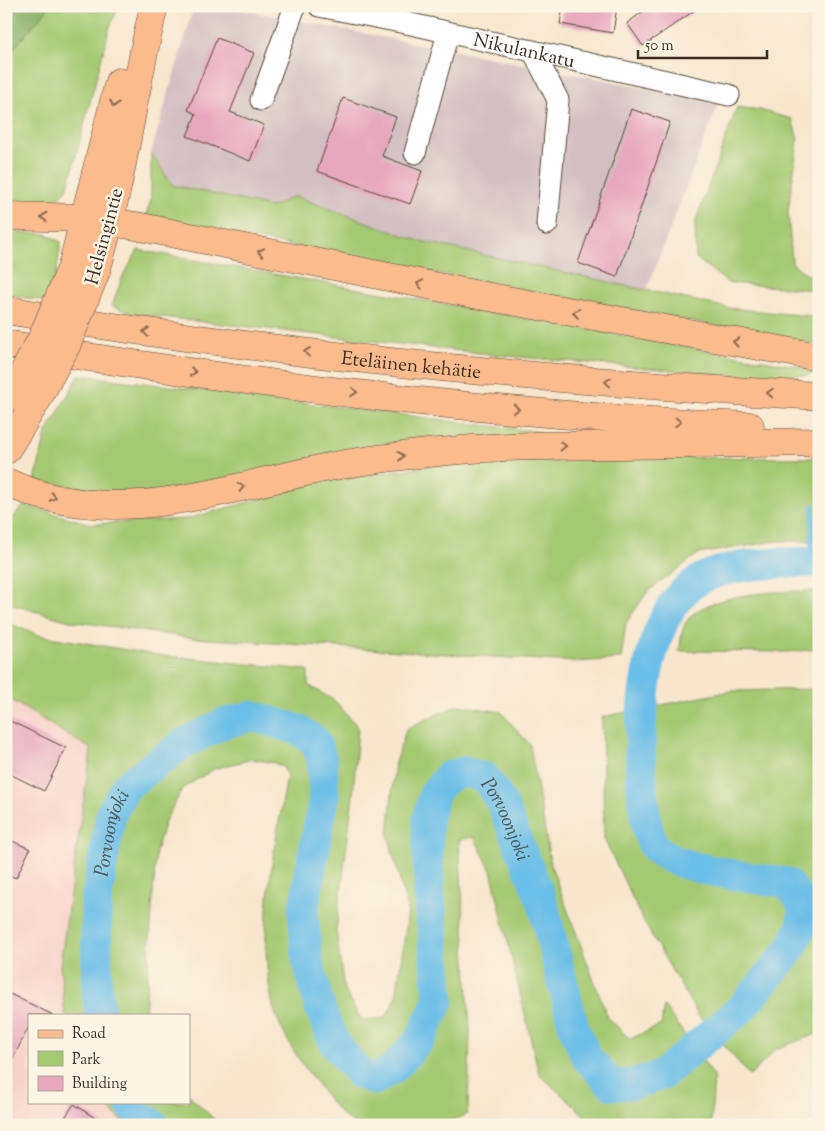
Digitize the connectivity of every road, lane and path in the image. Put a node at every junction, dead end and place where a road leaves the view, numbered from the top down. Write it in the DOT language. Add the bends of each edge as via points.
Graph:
graph roads {
  1 [pos="140,6"];
  2 [pos="154,6"];
  3 [pos="295,6"];
  4 [pos="319,6"];
  5 [pos="360,10"];
  6 [pos="415,15"];
  7 [pos="448,33"];
  8 [pos="533,51"];
  9 [pos="729,95"];
  10 [pos="261,100"];
  11 [pos="415,154"];
  12 [pos="6,216"];
  13 [pos="98,220"];
  14 [pos="547,224"];
  15 [pos="84,269"];
  16 [pos="6,310"];
  17 [pos="6,344"];
  18 [pos="819,357"];
  19 [pos="819,396"];
  20 [pos="9,400"];
  21 [pos="819,429"];
  22 [pos="819,442"];
  23 [pos="6,450"];
  24 [pos="6,482"];
  1 -- 13 [label="main road, Helsingintie, one-way"];
  2 -- 13 [label="main road, Helsingintie"];
  3 -- 10 [label="street"];
  4 -- 5 [label="street, Nikulankatu"];
  5 -- 6 [label="street, Nikulankatu"];
  6 -- 7 [label="street, Nikulankatu"];
  7 -- 8 [label="street, Nikulankatu"];
  7 -- 11 [label="street"];
  8 -- 9 [label="street, Nikulankatu"];
  8 -- 14 [label="street" via="558,100"];
  13 -- 12 [label="main road, one-way"];
  13 -- 15 [label="main road, Helsingintie"];
  18 -- 13 [label="main road, one-way" via="468,293"];
  15 -- 20 [label="main road, Helsingintie, bridge"];
  15 -- 23 [label="main road, Helsingintie, bridge" via="66,346"];
  19 -- 16 [label="main road, Eteläinen kehätie, one-way" via="621,383 390,362 112,328"];
  17 -- 21 [label="main road, Eteläinen kehätie, one-way" via="256,381 402,398 643,420"];
  24 -- 22 [label="main road, one-way" via="54,497 121,507 194,498 375,459 438,452 534,446"];
}
